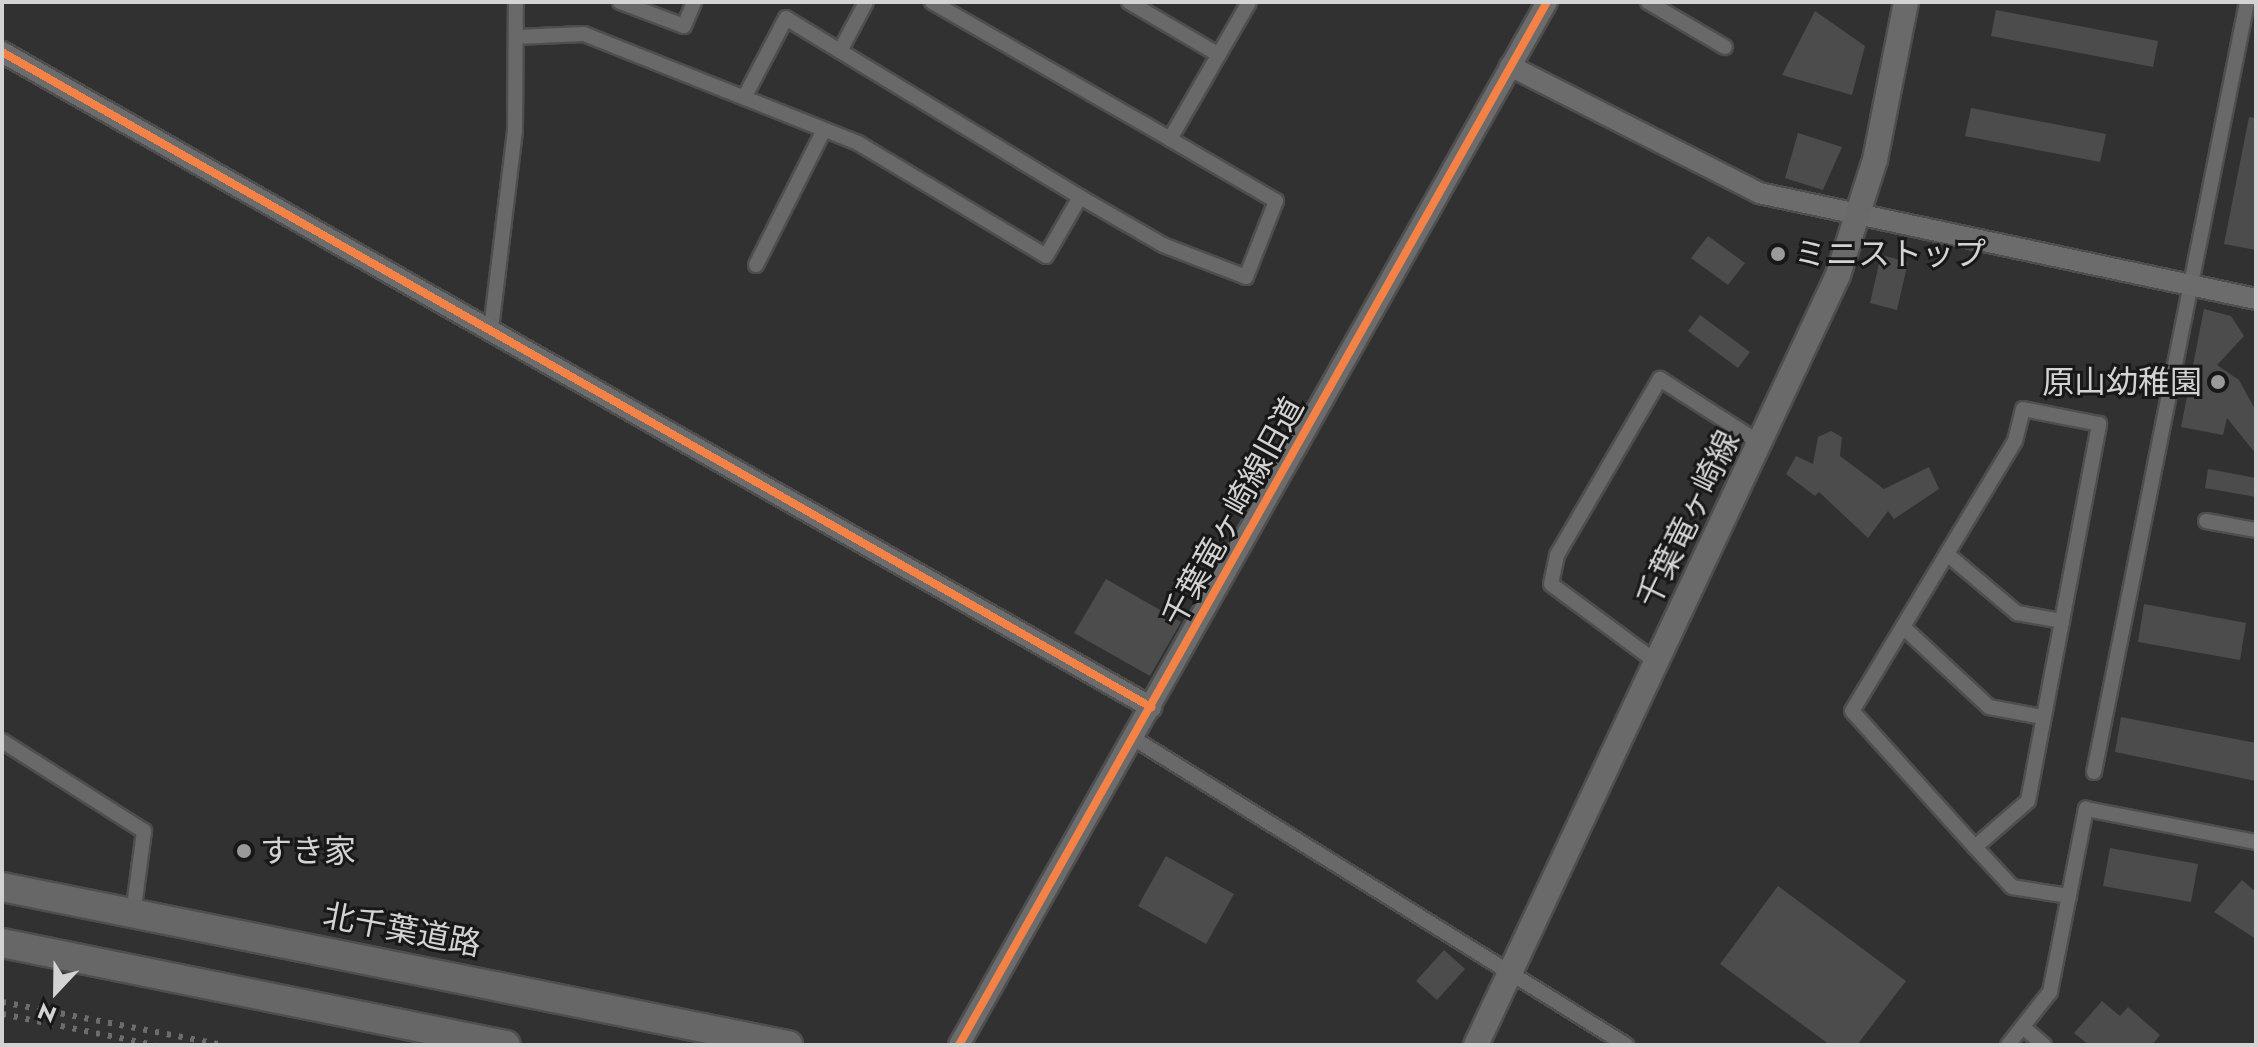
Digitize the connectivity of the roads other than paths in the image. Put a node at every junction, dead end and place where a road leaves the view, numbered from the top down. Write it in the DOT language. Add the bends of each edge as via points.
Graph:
graph roads {
  1 [pos="516,2"];
  2 [pos="620,2"];
  3 [pos="694,2"];
  4 [pos="866,2"];
  5 [pos="932,2"];
  6 [pos="1129,2"];
  7 [pos="1249,2"];
  8 [pos="1547,2"];
  9 [pos="1648,2"];
  10 [pos="1906,2"];
  11 [pos="2247,2"];
  12 [pos="516,37"];
  13 [pos="1725,47"];
  14 [pos="840,51"];
  15 [pos="2,52"];
  16 [pos="1219,55"];
  17 [pos="1510,66"];
  18 [pos="744,98"];
  19 [pos="824,130"];
  20 [pos="1170,139"];
  21 [pos="1080,197"];
  22 [pos="1859,220"];
  23 [pos="756,265"];
  24 [pos="2188,285"];
  25 [pos="2256,299"];
  26 [pos="491,329"];
  27 [pos="1760,443"];
  28 [pos="2206,521"];
  29 [pos="2256,530"];
  30 [pos="1947,554"];
  31 [pos="2062,621"];
  32 [pos="1903,627"];
  33 [pos="1655,661"];
  34 [pos="1151,707"];
  35 [pos="2043,717"];
  36 [pos="1133,738"];
  37 [pos="2,741"];
  38 [pos="2094,772"];
  39 [pos="2256,842"];
  40 [pos="1975,847"];
  41 [pos="2,887"];
  42 [pos="2069,896"];
  43 [pos="133,914"];
  44 [pos="2,943"];
  45 [pos="1509,974"];
  46 [pos="2023,1027"];
  47 [pos="506,1045"];
  48 [pos="788,1045"];
  49 [pos="959,1045"];
  50 [pos="1476,1045"];
  51 [pos="1626,1045"];
  52 [pos="2008,1045"];
  53 [pos="2044,1045"];
  1 -- 12 [label="street"];
  2 -- 3 [label="street" via="684,26"];
  4 -- 14 [label="street"];
  5 -- 20 [label="street"];
  6 -- 16 [label="street"];
  7 -- 16 [label="street"];
  8 -- 17 [label="street, 千葉竜ヶ崎線旧道"];
  9 -- 13 [label="street"];
  10 -- 22 [label="main road, 千葉竜ヶ崎線"];
  11 -- 24 [label="street"];
  12 -- 18 [label="street" via="584,34"];
  12 -- 26 [label="street" via="515,130"];
  14 -- 18 [label="street" via="786,18"];
  14 -- 21 [label="street"];
  15 -- 26 [label="street"];
  16 -- 20 [label="street"];
  17 -- 22 [label="street" via="1710,173"];
  17 -- 34 [label="street, 千葉竜ヶ崎線旧道"];
  18 -- 19 [label="street"];
  19 -- 21 [label="street" via="1046,256"];
  19 -- 23 [label="street"];
  20 -- 21 [label="street" via="1276,201 1246,277 1163,245"];
  22 -- 24 [label="street"];
  22 -- 27 [label="main road, 千葉竜ヶ崎線"];
  24 -- 25 [label="street"];
  24 -- 38 [label="street"];
  26 -- 34 [label="street"];
  27 -- 33 [label="main road, 千葉竜ヶ崎線"];
  27 -- 33 [label="street" via="1660,379 1557,555 1551,584"];
  28 -- 29 [label="street"];
  30 -- 31 [label="street" via="2017,613"];
  30 -- 31 [label="street" via="2015,441 2023,409 2099,424"];
  30 -- 32 [label="street"];
  31 -- 35 [label="street"];
  32 -- 35 [label="street" via="1989,707"];
  32 -- 40 [label="street" via="1852,711"];
  33 -- 45 [label="main road, 千葉竜ヶ崎線"];
  34 -- 36 [label="street, 千葉竜ヶ崎線旧道"];
  35 -- 40 [label="street" via="2028,801"];
  36 -- 45 [label="street" via="1482,949"];
  36 -- 49 [label="street, 千葉竜ヶ崎線旧道"];
  37 -- 43 [label="street" via="144,831"];
  39 -- 42 [label="street" via="2086,809"];
  40 -- 42 [label="street" via="2012,887"];
  41 -- 43 [label="highway, 北千葉道路"];
  42 -- 46 [label="street" via="2050,992"];
  43 -- 48 [label="highway, 北千葉道路"];
  44 -- 47 [label="highway"];
  45 -- 50 [label="main road, 千葉竜ヶ崎線"];
  45 -- 51 [label="street"];
  46 -- 52 [label="street"];
  46 -- 53 [label="street"];
}
